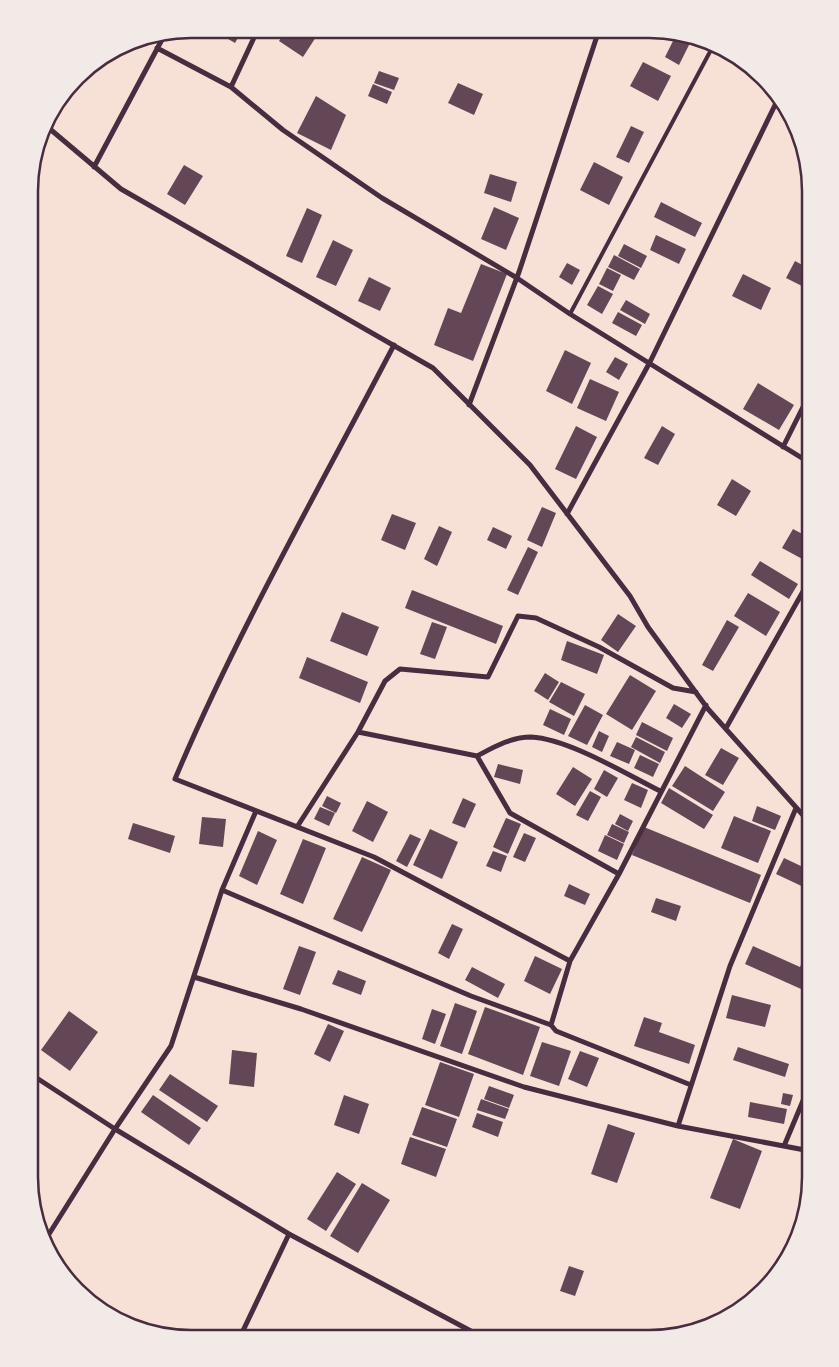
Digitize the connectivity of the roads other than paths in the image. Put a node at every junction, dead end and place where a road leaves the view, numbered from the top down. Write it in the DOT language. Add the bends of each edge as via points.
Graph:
graph roads {
  1 [pos="254,38"];
  2 [pos="596,38"];
  3 [pos="162,40"];
  4 [pos="157,48"];
  5 [pos="711,51"];
  6 [pos="231,87"];
  7 [pos="775,105"];
  8 [pos="50,129"];
  9 [pos="94,166"];
  10 [pos="517,278"];
  11 [pos="570,314"];
  12 [pos="394,346"];
  13 [pos="650,362"];
  14 [pos="469,405"];
  15 [pos="802,409"];
  16 [pos="783,447"];
  17 [pos="802,458"];
  18 [pos="567,514"];
  19 [pos="802,593"];
  20 [pos="696,692"];
  21 [pos="706,705"];
  22 [pos="726,728"];
  23 [pos="358,732"];
  24 [pos="477,756"];
  25 [pos="660,791"];
  26 [pos="796,808"];
  27 [pos="256,811"];
  28 [pos="801,813"];
  29 [pos="298,827"];
  30 [pos="619,874"];
  31 [pos="222,890"];
  32 [pos="570,961"];
  33 [pos="194,977"];
  34 [pos="551,1025"];
  35 [pos="37,1079"];
  36 [pos="691,1085"];
  37 [pos="801,1105"];
  38 [pos="678,1126"];
  39 [pos="115,1129"];
  40 [pos="784,1146"];
  41 [pos="801,1149"];
  42 [pos="49,1234"];
  43 [pos="289,1234"];
  44 [pos="243,1330"];
  45 [pos="469,1330"];
  1 -- 6 [label="street"];
  2 -- 10 [label="street"];
  3 -- 4 [label="street"];
  4 -- 6 [label="street"];
  4 -- 9 [label="street"];
  5 -- 11 [label="lane"];
  6 -- 10 [label="street" via="283,130 382,198"];
  7 -- 13 [label="street"];
  8 -- 9 [label="street"];
  9 -- 12 [label="street" via="122,189"];
  10 -- 11 [label="street"];
  10 -- 14 [label="street"];
  11 -- 13 [label="street"];
  12 -- 14 [label="street" via="433,368"];
  12 -- 27 [label="street" via="269,583 175,779"];
  13 -- 16 [label="street"];
  13 -- 18 [label="street"];
  14 -- 18 [label="street" via="530,465"];
  15 -- 16 [label="street"];
  16 -- 17 [label="street"];
  18 -- 20 [label="street" via="630,596 648,627"];
  19 -- 22 [label="street"];
  20 -- 21 [label="street"];
  20 -- 23 [label="street" via="672,688 599,647 536,618 518,616 488,677 400,669 384,681"];
  21 -- 22 [label="street"];
  21 -- 25 [label="street"];
  22 -- 26 [label="street"];
  23 -- 24 [label="street"];
  23 -- 29 [label="street"];
  24 -- 25 [label="street" via="505,741 531,737 560,743"];
  24 -- 30 [label="street" via="510,813"];
  25 -- 30 [label="street"];
  26 -- 28 [label="street"];
  26 -- 36 [label="street" via="730,966"];
  27 -- 29 [label="street"];
  27 -- 31 [label="street"];
  29 -- 32 [label="street" via="374,857"];
  30 -- 32 [label="street"];
  31 -- 33 [label="street"];
  31 -- 34 [label="street" via="471,996"];
  32 -- 34 [label="street"];
  33 -- 38 [label="street" via="301,1009 524,1087"];
  33 -- 39 [label="street" via="171,1046"];
  34 -- 36 [label="street" via="556,1031"];
  35 -- 39 [label="street"];
  36 -- 38 [label="street"];
  37 -- 40 [label="street"];
  38 -- 40 [label="street"];
  39 -- 42 [label="street"];
  39 -- 43 [label="street"];
  40 -- 41 [label="street"];
  43 -- 44 [label="street"];
  43 -- 45 [label="street"];
}
